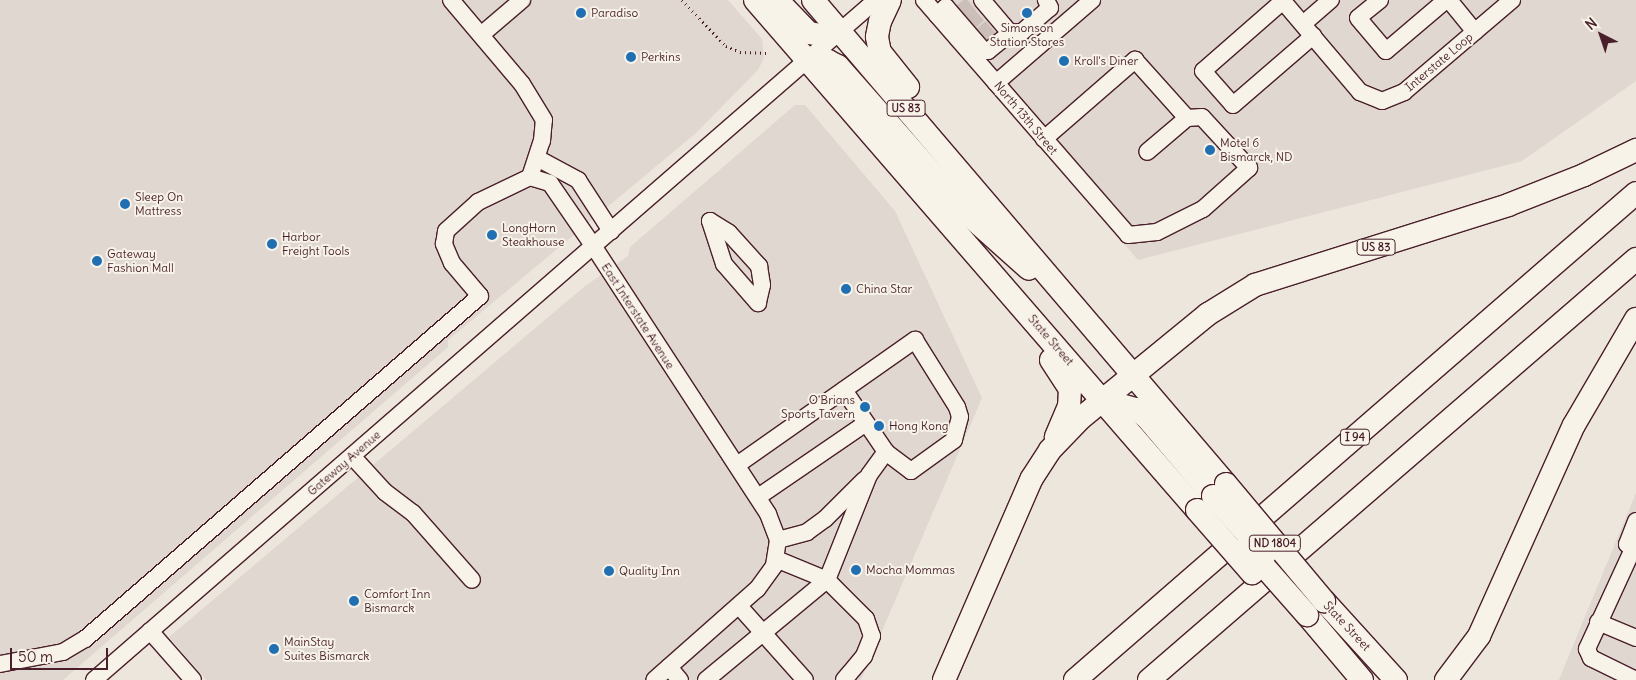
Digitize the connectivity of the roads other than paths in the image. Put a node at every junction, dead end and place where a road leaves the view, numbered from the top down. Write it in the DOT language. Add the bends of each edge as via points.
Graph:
graph roads {
  1 [pos="522,0"];
  2 [pos="755,0"];
  3 [pos="777,0"];
  4 [pos="813,0"];
  5 [pos="876,0"];
  6 [pos="890,0"];
  7 [pos="924,0"];
  8 [pos="1046,0"];
  9 [pos="1091,0"];
  10 [pos="1331,0"];
  11 [pos="1380,0"];
  12 [pos="1448,0"];
  13 [pos="1512,0"];
  14 [pos="1282,1"];
  15 [pos="457,2"];
  16 [pos="963,10"];
  17 [pos="1308,30"];
  18 [pos="840,31"];
  19 [pos="986,31"];
  20 [pos="1475,32"];
  21 [pos="1010,34"];
  22 [pos="481,35"];
  23 [pos="807,59"];
  24 [pos="996,83"];
  25 [pos="849,107"];
  26 [pos="1187,118"];
  27 [pos="1044,138"];
  28 [pos="1636,150"];
  29 [pos="1147,152"];
  30 [pos="537,158"];
  31 [pos="530,177"];
  32 [pos="1636,193"];
  33 [pos="710,221"];
  34 [pos="611,231"];
  35 [pos="594,246"];
  36 [pos="1636,259"];
  37 [pos="1068,298"];
  38 [pos="1636,319"];
  39 [pos="1133,374"];
  40 [pos="844,390"];
  41 [pos="1102,400"];
  42 [pos="866,423"];
  43 [pos="1050,450"];
  44 [pos="886,452"];
  45 [pos="352,456"];
  46 [pos="737,465"];
  47 [pos="869,475"];
  48 [pos="758,497"];
  49 [pos="1211,498"];
  50 [pos="1636,521"];
  51 [pos="778,540"];
  52 [pos="1634,551"];
  53 [pos="776,559"];
  54 [pos="472,580"];
  55 [pos="827,580"];
  56 [pos="739,606"];
  57 [pos="1310,612"];
  58 [pos="1598,622"];
  59 [pos="150,631"];
  60 [pos="763,632"];
  61 [pos="1636,638"];
  62 [pos="0,664"];
  63 [pos="669,667"];
  64 [pos="94,680"];
  65 [pos="193,680"];
  66 [pos="654,680"];
  67 [pos="680,680"];
  68 [pos="706,680"];
  69 [pos="805,680"];
  70 [pos="844,680"];
  71 [pos="944,680"];
  72 [pos="1075,680"];
  73 [pos="1149,680"];
  74 [pos="1346,680"];
  75 [pos="1362,680"];
  76 [pos="1396,680"];
  77 [pos="1446,680"];
  78 [pos="1636,680"];
  1 -- 22 [label="street"];
  2 -- 23 [label="highway, State Street"];
  3 -- 18 [label="highway" via="809,33 820,35"];
  4 -- 18 [label="highway, State Street / US 83"];
  5 -- 18 [label="street"];
  6 -- 37 [label="highway" via="878,29 880,52 1022,223"];
  7 -- 16 [label="street, North 13th Street"];
  8 -- 21 [label="street" via="1050,8 1022,32"];
  9 -- 24 [label="street"];
  10 -- 17 [label="street"];
  11 -- 12 [label="street" via="1358,18 1386,51"];
  12 -- 20 [label="street"];
  13 -- 20 [label="street, Interstate Loop"];
  14 -- 17 [label="street, Interstate Loop"];
  14 -- 17 [label="street" via="1203,71 1232,105"];
  15 -- 22 [label="street"];
  16 -- 19 [label="street"];
  16 -- 19 [label="street"];
  16 -- 24 [label="street, North 13th Street"];
  17 -- 20 [label="street, Interstate Loop" via="1360,92 1382,101 1404,92"];
  18 -- 23 [label="street"];
  18 -- 37 [label="highway, State Street / US 83"];
  19 -- 21 [label="street"];
  19 -- 21 [label="street" via="988,51"];
  22 -- 30 [label="street" via="539,109 545,131"];
  23 -- 25 [label="highway, State Street"];
  23 -- 34 [label="street"];
  23 -- 37 [label="highway" via="828,60 838,66 972,218"];
  24 -- 27 [label="street, North 13th Street"];
  25 -- 41 [label="highway, State Street"];
  25 -- 43 [label="highway" via="864,142 1061,372 1070,389 1069,406"];
  26 -- 27 [label="street" via="1135,60"];
  26 -- 27 [label="street, North 13th Street" via="1202,117 1249,168 1203,209 1157,232 1128,235"];
  26 -- 29 [label="street"];
  28 -- 39 [label="highway, US 83" via="1499,208 1255,285 1225,301"];
  30 -- 31 [label="street"];
  30 -- 34 [label="street" via="578,180"];
  31 -- 35 [label="street, East Interstate Avenue" via="550,184"];
  31 -- 62 [label="street" via="478,202 446,231 444,244 452,262 480,296 85,639 63,652"];
  32 -- 72 [label="highway, I 94"];
  33 -- 33 [label="street" via="724,264 760,294 758,266 728,233"];
  34 -- 35 [label="street"];
  35 -- 45 [label="street, Gateway Avenue"];
  35 -- 46 [label="street, East Interstate Avenue"];
  36 -- 73 [label="highway"];
  37 -- 39 [label="highway, State Street / US 83"];
  38 -- 77 [label="highway" via="1574,425 1482,630"];
  39 -- 41 [label="highway"];
  39 -- 49 [label="highway, State Street / ND 1804"];
  40 -- 42 [label="street"];
  40 -- 44 [label="street" via="915,340 960,417 954,440 911,471"];
  40 -- 46 [label="street"];
  41 -- 43 [label="highway"];
  41 -- 49 [label="highway, State Street" via="1131,434"];
  41 -- 49 [label="highway" via="1136,409 1147,418"];
  42 -- 44 [label="street"];
  42 -- 48 [label="street"];
  43 -- 71 [label="highway" via="1032,478"];
  44 -- 47 [label="street"];
  45 -- 54 [label="street" via="385,492 413,513"];
  45 -- 59 [label="street, Gateway Avenue"];
  46 -- 48 [label="street, East Interstate Avenue"];
  47 -- 51 [label="street" via="825,519 807,532"];
  47 -- 55 [label="street"];
  48 -- 51 [label="street, East Interstate Avenue"];
  49 -- 57 [label="highway, State Street / ND 1804, bridge"];
  49 -- 57 [label="highway, State Street, bridge"];
  50 -- 52 [label="street" via="1628,540"];
  51 -- 53 [label="street"];
  52 -- 58 [label="street"];
  53 -- 55 [label="street"];
  53 -- 56 [label="street" via="766,578"];
  55 -- 60 [label="street"];
  55 -- 70 [label="street" via="866,618 872,636 864,656"];
  56 -- 60 [label="street"];
  56 -- 63 [label="street"];
  57 -- 74 [label="highway, State Street"];
  57 -- 75 [label="highway"];
  57 -- 76 [label="highway, State Street / ND 1804" via="1379,662"];
  58 -- 61 [label="street"];
  58 -- 78 [label="street" via="1587,654"];
  59 -- 64 [label="street, Gateway Avenue"];
  59 -- 65 [label="street"];
  60 -- 68 [label="street"];
  60 -- 69 [label="street"];
  63 -- 66 [label="street"];
  63 -- 67 [label="street"];
}
